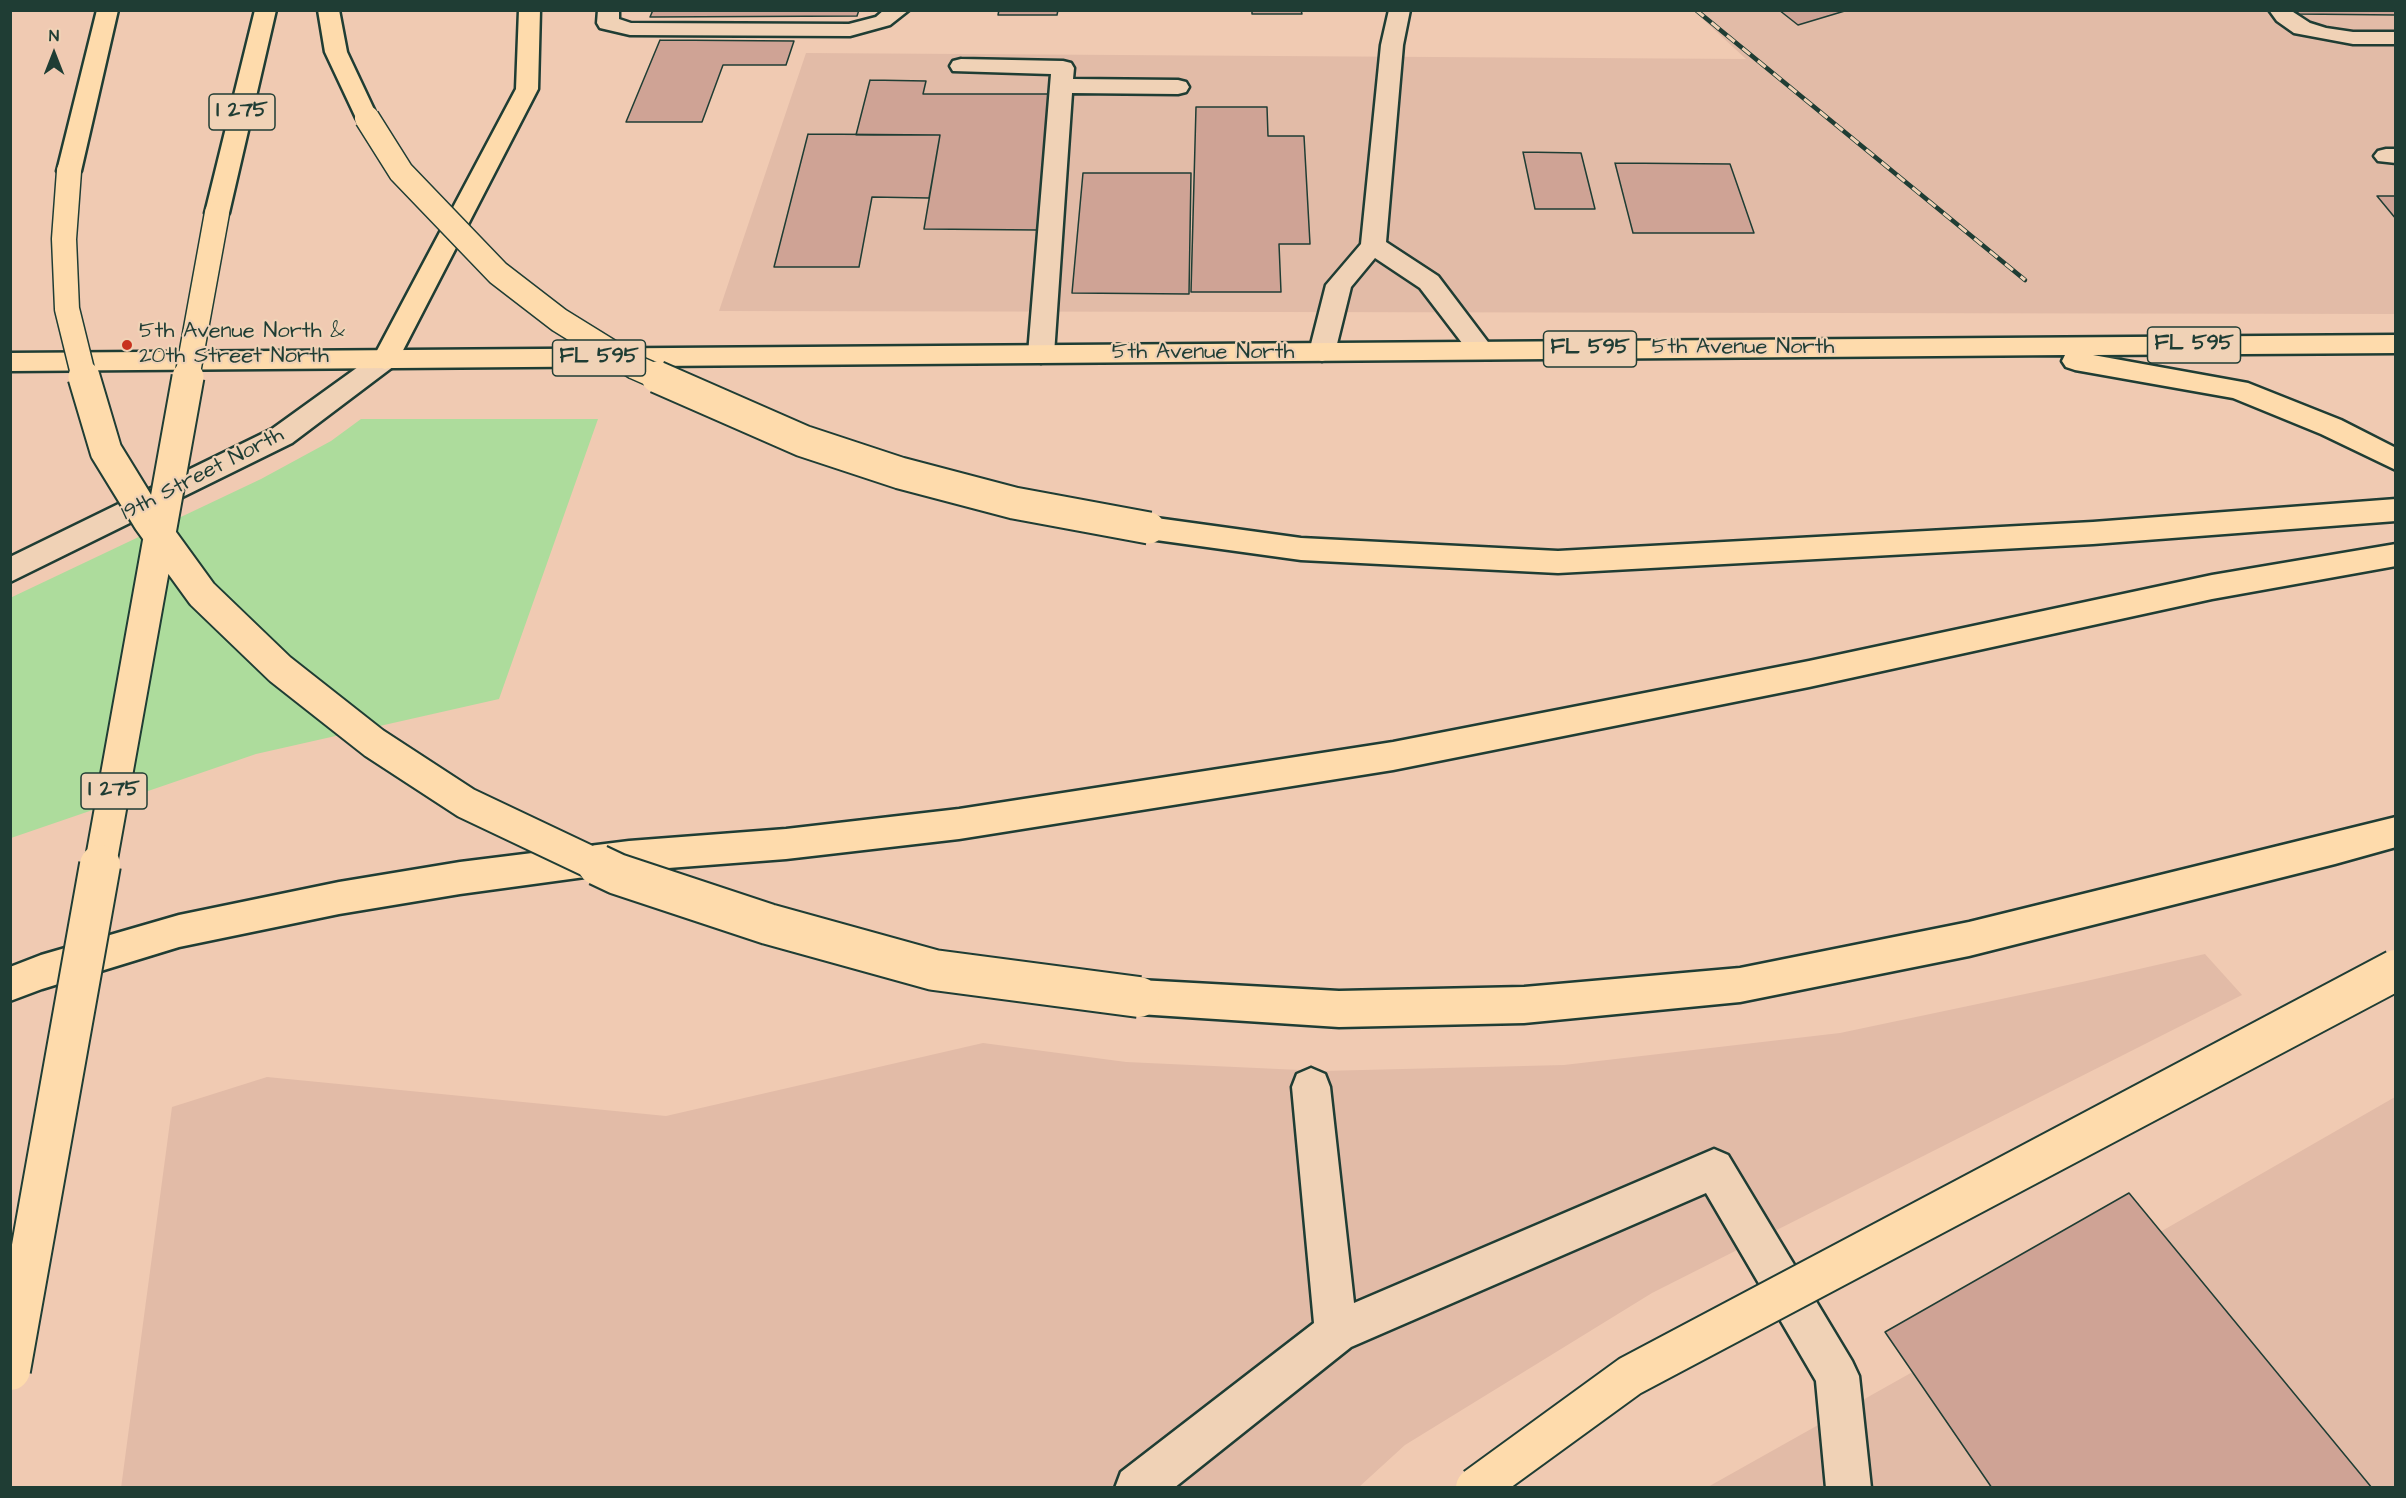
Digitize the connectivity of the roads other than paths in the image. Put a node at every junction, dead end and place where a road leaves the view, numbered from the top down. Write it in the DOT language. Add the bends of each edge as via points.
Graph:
graph roads {
  1 [pos="108,10"];
  2 [pos="266,10"];
  3 [pos="328,10"];
  4 [pos="530,10"];
  5 [pos="609,10"];
  6 [pos="899,10"];
  7 [pos="1400,10"];
  8 [pos="2279,10"];
  9 [pos="2396,38"];
  10 [pos="961,66"];
  11 [pos="1062,86"];
  12 [pos="1178,87"];
  13 [pos="1373,245"];
  14 [pos="2396,344"];
  15 [pos="1993,346"];
  16 [pos="1481,350"];
  17 [pos="1322,352"];
  18 [pos="1041,354"];
  19 [pos="385,360"];
  20 [pos="10,362"];
  21 [pos="2396,460"];
  22 [pos="2396,510"];
  23 [pos="2396,555"];
  24 [pos="10,571"];
  25 [pos="2396,832"];
  26 [pos="2396,970"];
  27 [pos="10,984"];
  28 [pos="1311,1087"];
  29 [pos="1336,1332"];
  30 [pos="10,1370"];
  31 [pos="1137,1488"];
  32 [pos="1476,1488"];
  33 [pos="1849,1488"];
  1 -- 25 [label="main road, bridge" via="69,171 64,239 67,309 106,451 149,522 202,594 280,669 374,742 466,803 617,874 768,924 934,970 1139,998 1340,1009 1524,1005 1740,985 1969,939"];
  2 -- 30 [label="main road, I 275, bridge" via="218,213"];
  3 -- 22 [label="main road, bridge" via="336,52 367,118 400,172 498,273 559,320 635,368 803,441 900,473 1014,503 1149,528 1300,549 1558,562 2093,533"];
  4 -- 19 [label="main road" via="527,89"];
  5 -- 6 [label="street" via="608,23 630,29 838,30 883,21"];
  7 -- 13 [label="street" via="1392,45"];
  8 -- 9 [label="street" via="2302,28 2326,34"];
  10 -- 11 [label="street" via="1063,68"];
  11 -- 12 [label="street"];
  11 -- 18 [label="street"];
  13 -- 16 [label="street" via="1429,282"];
  13 -- 17 [label="street" via="1339,285"];
  14 -- 15 [label="main road, 5th Avenue North / FL 595"];
  15 -- 16 [label="main road, 5th Avenue North / FL 595"];
  15 -- 21 [label="main road, FL 595" via="2238,390 2331,427"];
  16 -- 17 [label="main road, 5th Avenue North / FL 595"];
  17 -- 18 [label="main road, 5th Avenue North / FL 595"];
  18 -- 19 [label="main road, 5th Avenue North / FL 595"];
  19 -- 20 [label="main road, 5th Avenue North / FL 595"];
  19 -- 24 [label="street, 19th Street North" via="282,436"];
  23 -- 27 [label="main road" via="2212,588 1646,708 1394,756 925,828 629,856 339,897 179,931"];
  26 -- 32 [label="main road, bridge" via="1630,1376"];
  28 -- 29 [label="street"];
  29 -- 31 [label="street"];
  29 -- 33 [label="street" via="1714,1169 1837,1376"];
}
